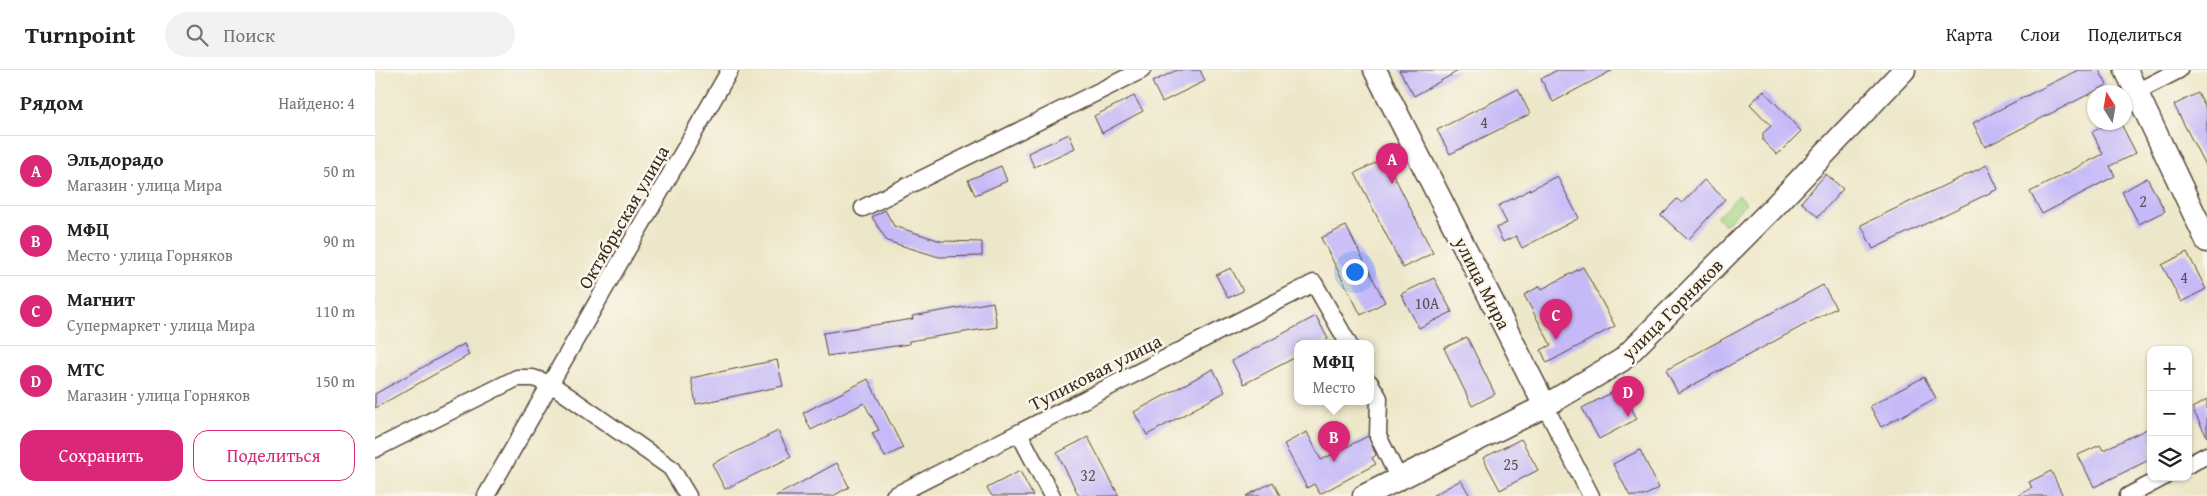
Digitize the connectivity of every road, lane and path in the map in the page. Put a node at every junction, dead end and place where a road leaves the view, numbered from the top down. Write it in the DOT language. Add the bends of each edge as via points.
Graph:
graph roads {
  1 [pos="730,70"];
  2 [pos="1142,70"];
  3 [pos="1375,70"];
  4 [pos="1904,70"];
  5 [pos="2126,70"];
  6 [pos="2179,70"];
  7 [pos="2137,91"];
  8 [pos="863,208"];
  9 [pos="2207,241"];
  10 [pos="1346,340"];
  11 [pos="551,384"];
  12 [pos="1374,390"];
  13 [pos="1545,406"];
  14 [pos="1019,433"];
  15 [pos="375,450"];
  16 [pos="2207,455"];
  17 [pos="2192,463"];
  18 [pos="1399,478"];
  19 [pos="2156,481"];
  20 [pos="487,496"];
  21 [pos="689,496"];
  22 [pos="894,496"];
  23 [pos="1052,496"];
  24 [pos="1364,496"];
  25 [pos="1591,496"];
  26 [pos="2128,496"];
  1 -- 11 [label="street, Октябрьская улица"];
  2 -- 8 [label="street"];
  3 -- 13 [label="main road, улица Мира"];
  4 -- 13 [label="main road, улица Горняков" via="1622,360"];
  5 -- 7 [label="main road"];
  6 -- 7 [label="street"];
  7 -- 9 [label="main road"];
  10 -- 14 [label="street, Тупиковая улица" via="1314,283"];
  11 -- 15 [label="street" via="533,378 517,378"];
  11 -- 20 [label="street, Октябрьская улица"];
  11 -- 21 [label="street" via="671,468"];
  12 -- 18 [label="street" via="1379,398 1378,436"];
  13 -- 18 [label="main road, улица Горняков"];
  13 -- 25 [label="street, улица Мира"];
  14 -- 22 [label="street, Тупиковая улица"];
  14 -- 23 [label="street"];
  16 -- 17 [label="street"];
  18 -- 24 [label="main road, улица Горняков"];
  19 -- 26 [label="street"];
}
